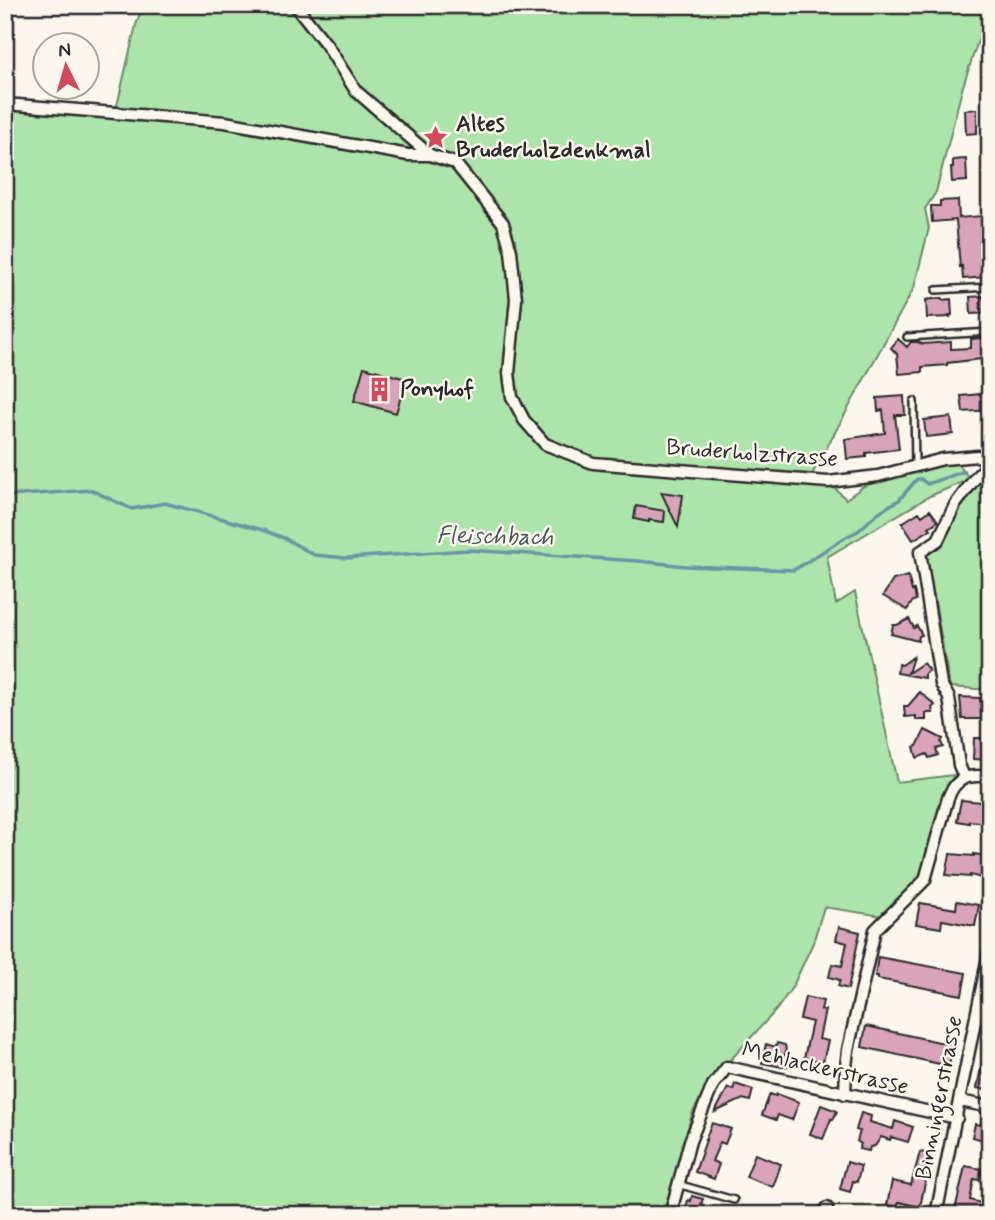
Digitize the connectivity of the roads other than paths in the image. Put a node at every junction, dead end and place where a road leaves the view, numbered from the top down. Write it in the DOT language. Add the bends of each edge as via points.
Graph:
graph roads {
  1 [pos="295,5"];
  2 [pos="5,104"];
  3 [pos="430,155"];
  4 [pos="990,287"];
  5 [pos="936,290"];
  6 [pos="990,332"];
  7 [pos="906,337"];
  8 [pos="914,401"];
  9 [pos="990,461"];
  10 [pos="915,467"];
  11 [pos="964,777"];
  12 [pos="990,777"];
  13 [pos="990,947"];
  14 [pos="845,1094"];
  15 [pos="960,1101"];
  16 [pos="990,1107"];
  17 [pos="957,1118"];
  18 [pos="677,1184"];
  19 [pos="734,1200"];
  20 [pos="670,1215"];
  21 [pos="936,1215"];
  1 -- 3 [label="street" via="356,91"];
  2 -- 3 [label="street" via="225,122"];
  3 -- 10 [label="street, Bruderholzstrasse" via="454,163 503,223 516,299 509,373 512,397 545,444 593,463 828,482"];
  4 -- 5 [label="lane"];
  6 -- 7 [label="lane"];
  8 -- 10 [label="lane"];
  9 -- 10 [label="street, Bruderholzstrasse" via="978,456"];
  9 -- 11 [label="street" via="955,505 938,540 920,552 941,684"];
  11 -- 12 [label="street"];
  11 -- 14 [label="street" via="948,798 925,880 875,930 848,1050"];
  13 -- 15 [label="street, Binningerstrasse"];
  14 -- 17 [label="street, Mehlackerstrasse"];
  14 -- 18 [label="street, Mehlackerstrasse" via="727,1067 713,1085"];
  15 -- 16 [label="street"];
  15 -- 17 [label="street, Binningerstrasse"];
  17 -- 21 [label="street, Binningerstrasse"];
  18 -- 19 [label="lane"];
  18 -- 20 [label="street"];
}
